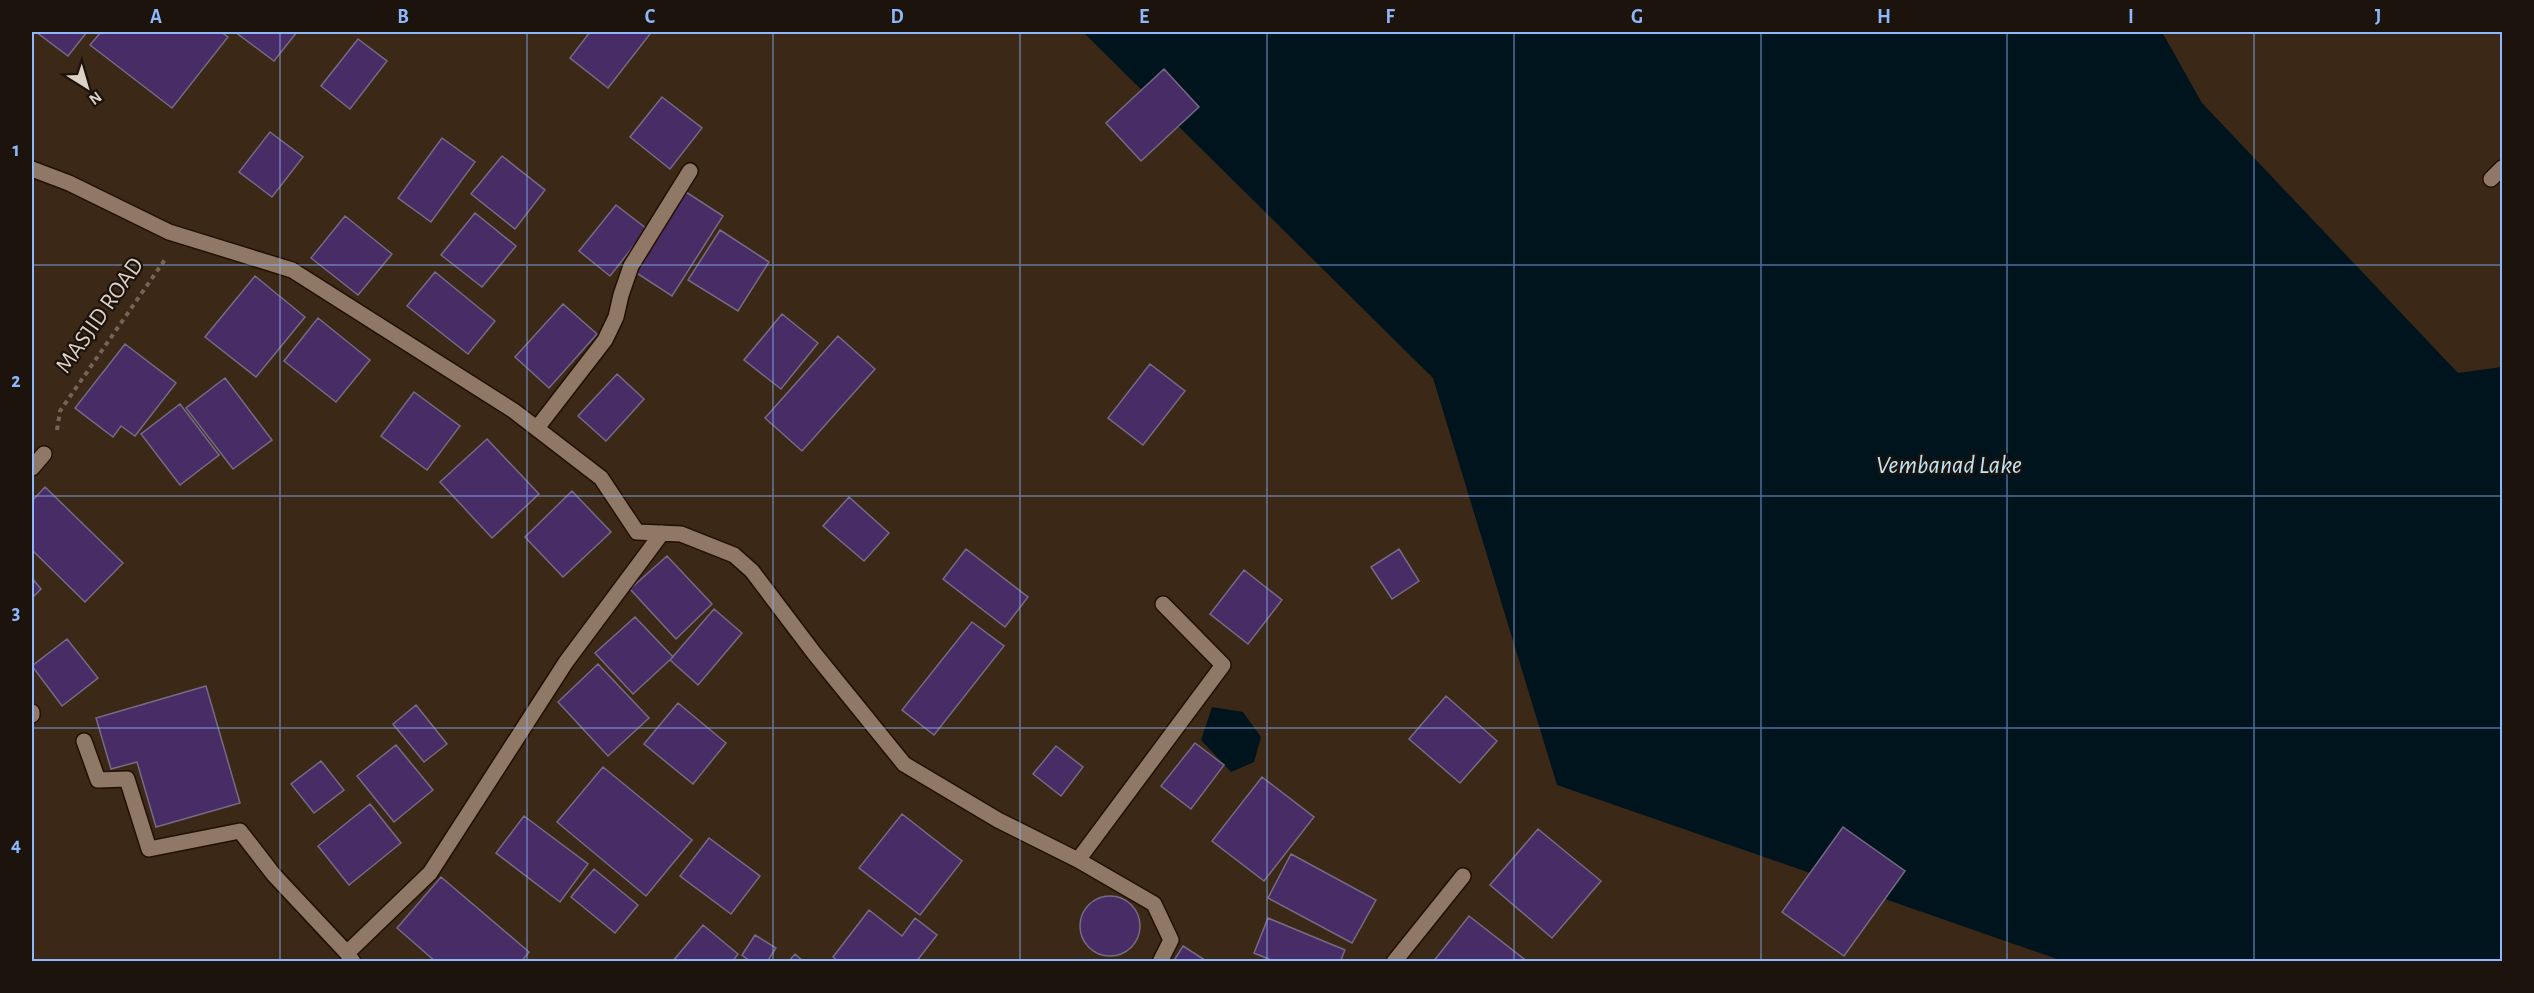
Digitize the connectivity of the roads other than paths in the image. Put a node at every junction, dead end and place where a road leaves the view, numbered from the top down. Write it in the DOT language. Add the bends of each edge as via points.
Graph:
graph roads {
  1 [pos="32,169"];
  2 [pos="690,171"];
  3 [pos="537,428"];
  4 [pos="45,454"];
  5 [pos="32,468"];
  6 [pos="662,533"];
  7 [pos="1164,604"];
  8 [pos="84,741"];
  9 [pos="1078,860"];
  10 [pos="1462,876"];
  11 [pos="350,957"];
  12 [pos="1160,962"];
  13 [pos="1394,962"];
  1 -- 3 [label="street" via="169,232 292,270"];
  2 -- 3 [label="street" via="632,266 605,340"];
  3 -- 6 [label="street" via="601,478 637,532"];
  4 -- 5 [label="street"];
  6 -- 9 [label="street" via="681,534 734,555 752,571 904,764 998,820"];
  6 -- 11 [label="street" via="566,662 430,873"];
  7 -- 9 [label="street" via="1223,665"];
  8 -- 11 [label="street" via="98,780 127,779 149,849 240,831 274,875"];
  9 -- 12 [label="street" via="1154,904 1171,940"];
  10 -- 13 [label="street"];
}
